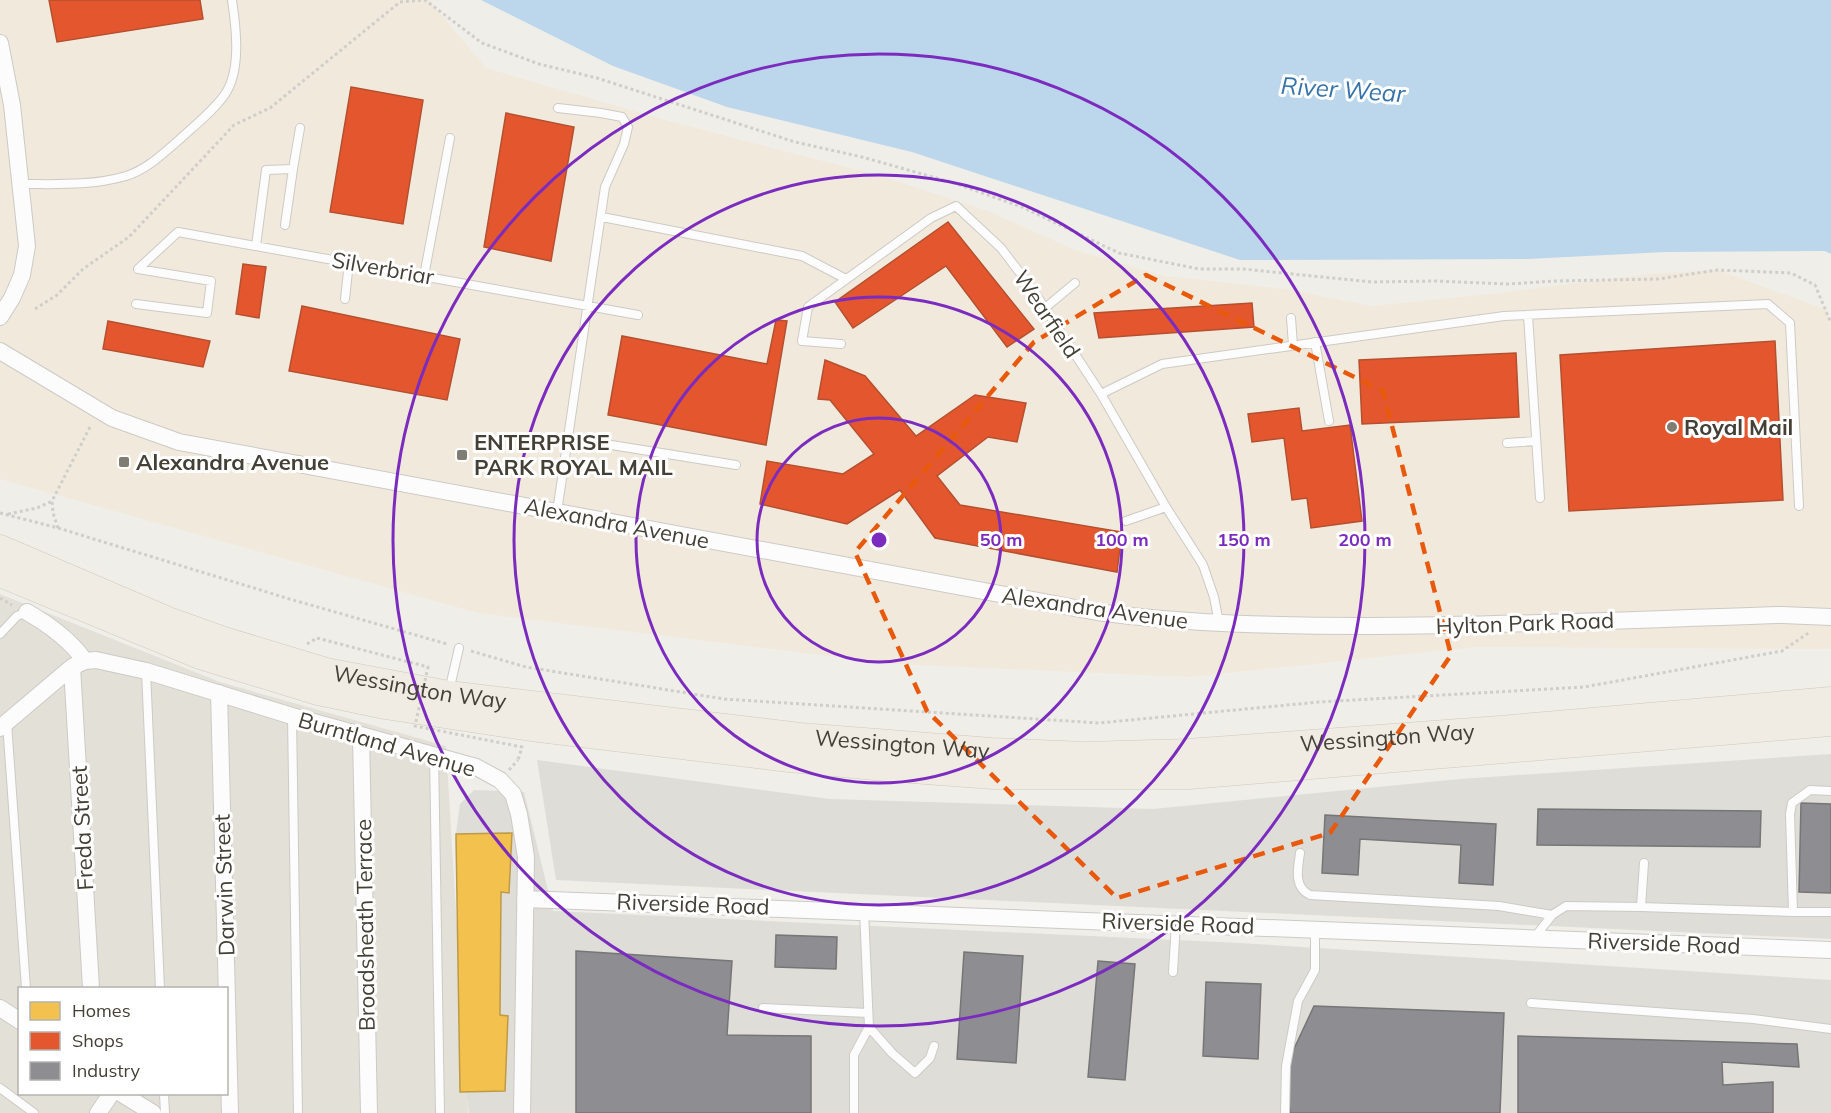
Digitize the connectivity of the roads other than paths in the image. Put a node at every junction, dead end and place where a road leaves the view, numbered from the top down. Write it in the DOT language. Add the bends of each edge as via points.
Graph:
graph roads {
  1 [pos="232,0"];
  2 [pos="0,43"];
  3 [pos="4,83"];
  4 [pos="558,108"];
  5 [pos="300,128"];
  6 [pos="450,138"];
  7 [pos="293,169"];
  8 [pos="21,184"];
  9 [pos="602,217"];
  10 [pos="285,225"];
  11 [pos="256,246"];
  12 [pos="349,262"];
  13 [pos="424,276"];
  14 [pos="846,279"];
  15 [pos="1075,283"];
  16 [pos="345,299"];
  17 [pos="136,304"];
  18 [pos="588,306"];
  19 [pos="1045,308"];
  20 [pos="638,315"];
  21 [pos="1528,315"];
  22 [pos="0,317"];
  23 [pos="1291,318"];
  24 [pos="1315,342"];
  25 [pos="842,344"];
  26 [pos="1293,345"];
  27 [pos="0,351"];
  28 [pos="1101,394"];
  29 [pos="1329,421"];
  30 [pos="568,438"];
  31 [pos="1536,441"];
  32 [pos="1507,443"];
  33 [pos="736,465"];
  34 [pos="1540,498"];
  35 [pos="1799,506"];
  36 [pos="1166,507"];
  37 [pos="557,512"];
  38 [pos="1126,521"];
  39 [pos="0,548"];
  40 [pos="0,573"];
  41 [pos="27,612"];
  42 [pos="1831,617"];
  43 [pos="1219,623"];
  44 [pos="0,634"];
  45 [pos="459,648"];
  46 [pos="79,664"];
  47 [pos="146,670"];
  48 [pos="219,693"];
  49 [pos="449,694"];
  50 [pos="1831,700"];
  51 [pos="292,717"];
  52 [pos="1831,723"];
  53 [pos="4,725"];
  54 [pos="361,736"];
  55 [pos="434,754"];
  56 [pos="1831,791"];
  57 [pos="1300,853"];
  58 [pos="1644,863"];
  59 [pos="525,899"];
  60 [pos="1641,907"];
  61 [pos="864,910"];
  62 [pos="1793,912"];
  63 [pos="1831,912"];
  64 [pos="1552,915"];
  65 [pos="1176,923"];
  66 [pos="1315,928"];
  67 [pos="1535,937"];
  68 [pos="1831,950"];
  69 [pos="1173,972"];
  70 [pos="26,987"];
  71 [pos="91,987"];
  72 [pos="160,987"];
  73 [pos="227,987"];
  74 [pos="1531,1003"];
  75 [pos="0,1008"];
  76 [pos="763,1008"];
  77 [pos="868,1013"];
  78 [pos="18,1020"];
  79 [pos="868,1027"];
  80 [pos="1831,1029"];
  81 [pos="228,1037"];
  82 [pos="934,1046"];
  83 [pos="0,1088"];
  84 [pos="110,1095"];
  85 [pos="124,1095"];
  86 [pos="164,1095"];
  87 [pos="23,1109"];
  88 [pos="34,1113"];
  89 [pos="98,1113"];
  90 [pos="153,1113"];
  91 [pos="165,1113"];
  92 [pos="230,1113"];
  93 [pos="298,1113"];
  94 [pos="369,1113"];
  95 [pos="440,1113"];
  96 [pos="522,1113"];
  97 [pos="854,1113"];
  98 [pos="1285,1113"];
  1 -- 8 [label="lane" via="237,32 227,91 152,164 127,176 87,184"];
  2 -- 3 [label="street"];
  3 -- 8 [label="street"];
  4 -- 9 [label="lane" via="622,117 628,127 605,187"];
  5 -- 7 [label="lane"];
  6 -- 13 [label="lane"];
  7 -- 10 [label="lane"];
  7 -- 11 [label="lane" via="266,170"];
  8 -- 22 [label="street" via="27,246 22,275"];
  9 -- 14 [label="lane" via="802,256"];
  9 -- 18 [label="lane"];
  11 -- 12 [label="lane, Silverbriar"];
  11 -- 17 [label="lane, Silverbriar" via="178,232 138,268 211,281 207,313"];
  12 -- 13 [label="lane, Silverbriar"];
  12 -- 16 [label="lane"];
  13 -- 18 [label="lane, Silverbriar"];
  14 -- 19 [label="lane, Wearfield" via="931,218 956,206 1001,248"];
  14 -- 25 [label="lane, Wearfield" via="808,307 802,341"];
  15 -- 19 [label="lane"];
  18 -- 20 [label="lane, Silverbriar"];
  18 -- 30 [label="lane"];
  19 -- 28 [label="lane, Wearfield"];
  21 -- 24 [label="lane"];
  21 -- 31 [label="lane"];
  21 -- 35 [label="lane" via="1768,304 1790,323"];
  23 -- 26 [label="lane"];
  24 -- 26 [label="lane"];
  24 -- 29 [label="lane"];
  26 -- 28 [label="lane" via="1162,364"];
  27 -- 37 [label="street, Alexandra Avenue" via="112,418 179,442"];
  28 -- 36 [label="lane, Wearfield"];
  30 -- 33 [label="lane"];
  30 -- 37 [label="lane"];
  31 -- 32 [label="lane"];
  31 -- 34 [label="lane"];
  36 -- 38 [label="lane"];
  36 -- 43 [label="lane, Wearfield" via="1203,565"];
  37 -- 43 [label="street, Alexandra Avenue" via="1097,612"];
  39 -- 49 [label="main road, Wessington Way" via="224,640 326,671"];
  40 -- 52 [label="main road, Wessington Way" via="200,656 318,692 531,728 886,768 993,776 1190,776"];
  41 -- 44 [label="lane" via="17,616"];
  41 -- 46 [label="street" via="79,653"];
  42 -- 43 [label="street, Hylton Park Road" via="1782,615 1456,626"];
  45 -- 49 [label="lane"];
  46 -- 47 [label="street, Burntland Avenue" via="110,661"];
  46 -- 53 [label="street"];
  46 -- 71 [label="street, Freda Street"];
  47 -- 48 [label="street, Burntland Avenue"];
  47 -- 72 [label="lane"];
  48 -- 51 [label="street, Burntland Avenue"];
  48 -- 73 [label="street, Darwin Street"];
  49 -- 50 [label="main road, Wessington Way" via="800,736 1085,755 1500,729"];
  51 -- 54 [label="street, Burntland Avenue"];
  51 -- 93 [label="lane"];
  53 -- 70 [label="lane"];
  54 -- 55 [label="street, Burntland Avenue"];
  54 -- 94 [label="street, Broadsheath Terrace"];
  55 -- 59 [label="street, Burntland Avenue" via="476,767 500,780 513,794 526,857"];
  55 -- 95 [label="lane"];
  56 -- 62 [label="lane" via="1810,790 1792,803"];
  57 -- 64 [label="lane" via="1299,885 1310,895 1499,906"];
  58 -- 60 [label="lane"];
  59 -- 61 [label="street, Riverside Road"];
  59 -- 96 [label="street, Burntland Avenue"];
  60 -- 62 [label="lane"];
  60 -- 64 [label="lane" via="1566,906"];
  61 -- 65 [label="street, Riverside Road"];
  61 -- 77 [label="lane"];
  62 -- 63 [label="lane"];
  64 -- 67 [label="lane"];
  65 -- 66 [label="street, Riverside Road"];
  65 -- 69 [label="lane"];
  66 -- 67 [label="street, Riverside Road"];
  66 -- 98 [label="lane" via="1315,970 1298,1001 1286,1066"];
  67 -- 68 [label="street, Riverside Road"];
  74 -- 80 [label="lane" via="1753,1019"];
  75 -- 78 [label="street"];
  76 -- 77 [label="lane"];
  77 -- 79 [label="lane"];
  79 -- 82 [label="lane" via="915,1073 930,1058"];
  79 -- 97 [label="lane" via="854,1055"];
  81 -- 92 [label="street, Darwin Street"];
  83 -- 87 [label="lane"];
  84 -- 89 [label="street"];
  85 -- 90 [label="street"];
  86 -- 91 [label="lane"];
  87 -- 88 [label="lane"];
}
